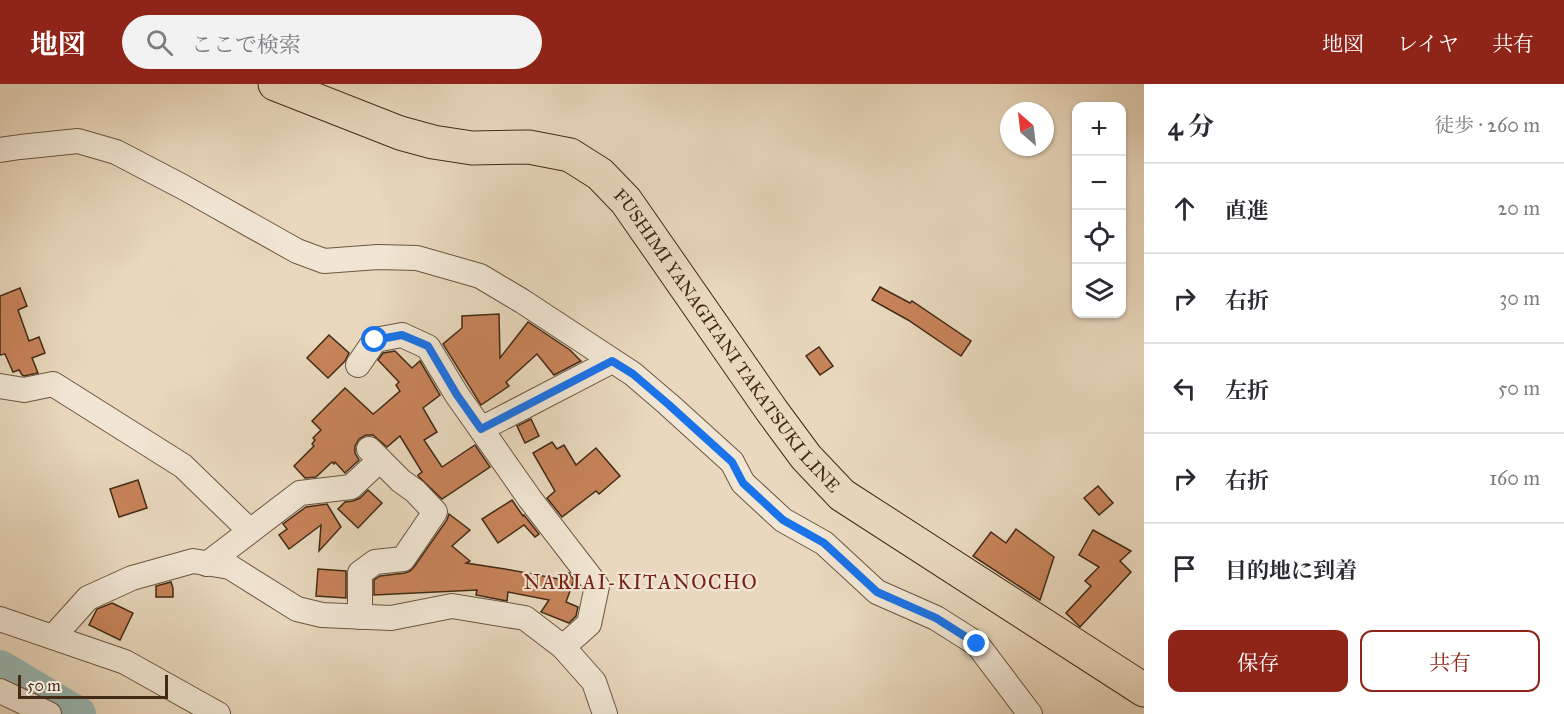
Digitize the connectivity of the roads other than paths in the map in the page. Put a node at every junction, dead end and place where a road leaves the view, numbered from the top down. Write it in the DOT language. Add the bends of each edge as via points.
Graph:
graph roads {
  1 [pos="275,84"];
  2 [pos="0,150"];
  3 [pos="612,361"];
  4 [pos="358,365"];
  5 [pos="0,386"];
  6 [pos="481,429"];
  7 [pos="250,531"];
  8 [pos="207,564"];
  9 [pos="360,617"];
  10 [pos="4,624"];
  11 [pos="53,637"];
  12 [pos="562,647"];
  13 [pos="1144,690"];
  14 [pos="0,691"];
  15 [pos="49,714"];
  16 [pos="218,714"];
  17 [pos="605,714"];
  18 [pos="1030,714"];
  1 -- 13 [label="main road, FUSHIMI YANAGITANI TAKATSUKI LINE" via="400,133 472,148 529,147 570,155 600,174 626,201 806,457 842,495"];
  2 -- 3 [label="street" via="78,141 116,152 297,251 324,261 417,258 480,276"];
  3 -- 6 [label="street"];
  3 -- 18 [label="street" via="633,374 732,462 743,483 783,520 824,543 877,592 936,618 977,644"];
  4 -- 6 [label="street" via="375,340 402,335 428,346"];
  5 -- 7 [label="street" via="24,390 53,384 183,466"];
  6 -- 12 [label="street" via="597,586 589,624"];
  7 -- 8 [label="street"];
  7 -- 9 [label="street" via="300,493 351,488 374,454 435,512 403,559 375,562 360,573"];
  8 -- 9 [label="street" via="230,567 297,609"];
  8 -- 11 [label="street" via="193,561 132,578 88,598"];
  9 -- 12 [label="street" via="391,618 452,606 525,618"];
  10 -- 11 [label="street"];
  11 -- 16 [label="street" via="125,662"];
  12 -- 17 [label="street" via="594,682"];
  14 -- 15 [label="street"];
}
